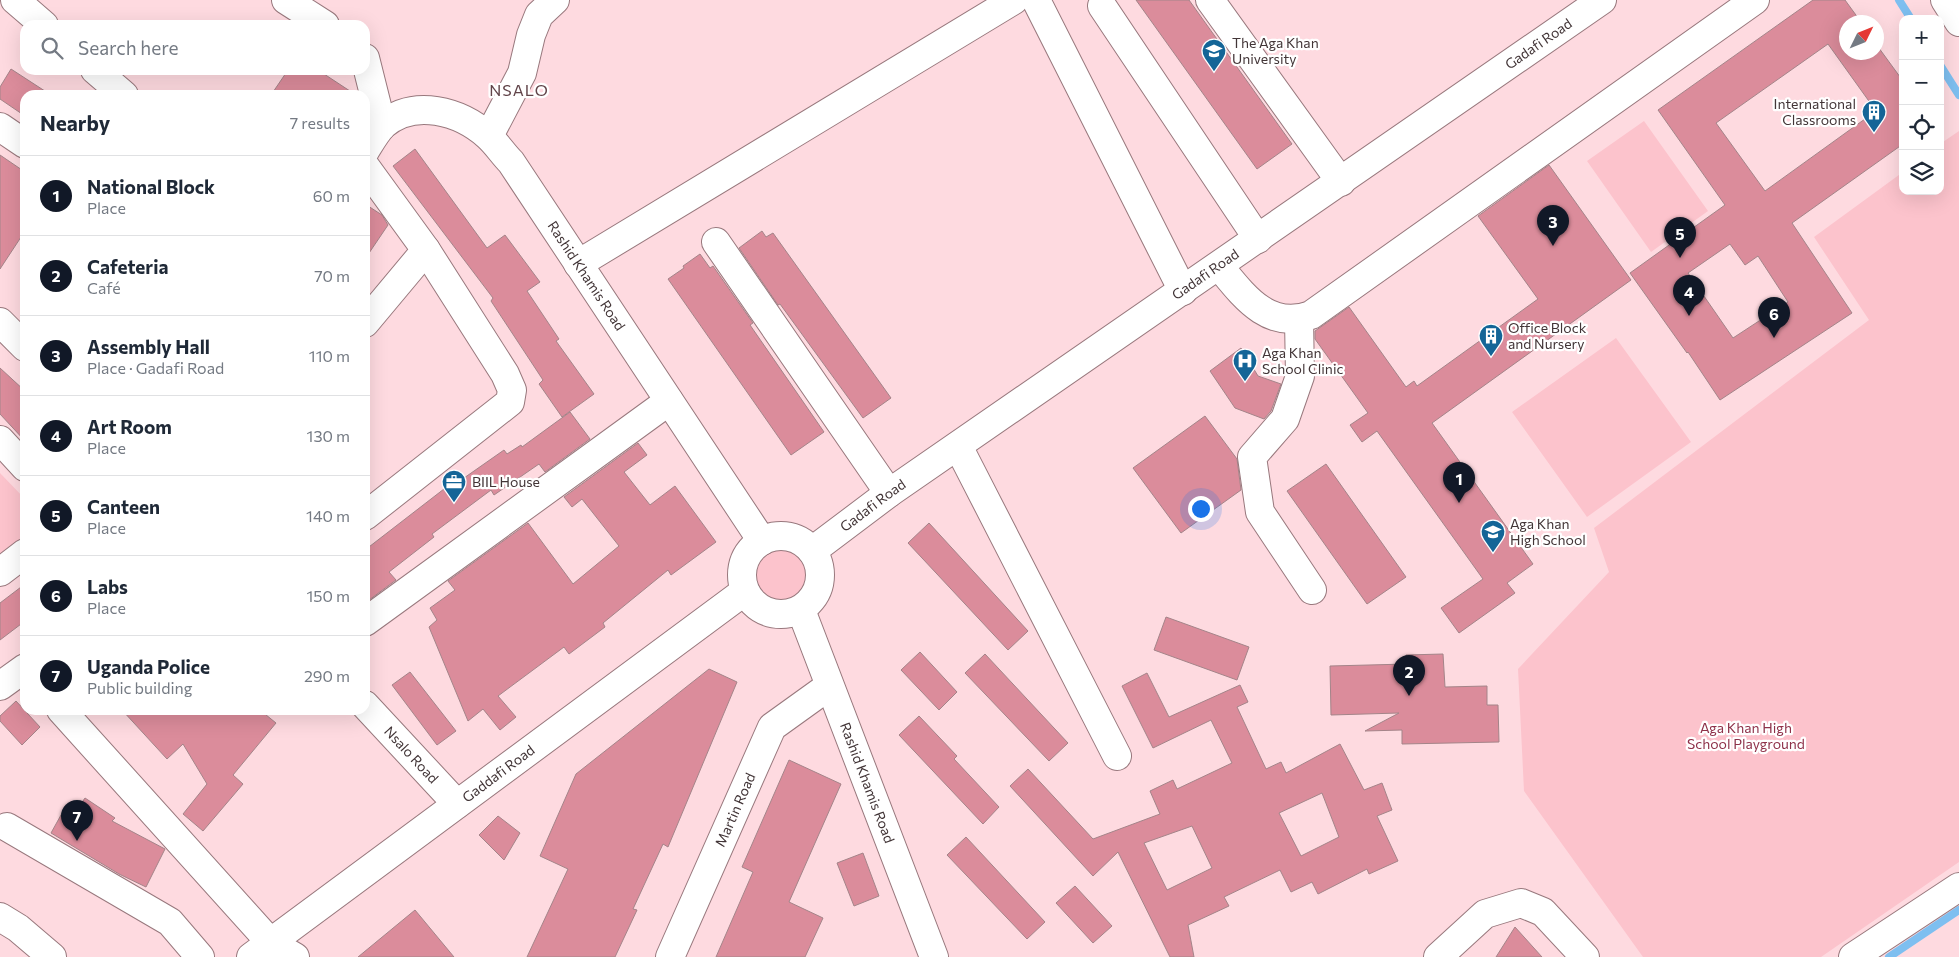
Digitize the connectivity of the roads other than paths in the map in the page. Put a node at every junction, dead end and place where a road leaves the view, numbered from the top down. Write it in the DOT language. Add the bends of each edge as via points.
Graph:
graph roads {
  1 [pos="15,0"];
  2 [pos="286,0"];
  3 [pos="555,0"];
  4 [pos="1014,0"];
  5 [pos="1036,0"];
  6 [pos="1210,0"];
  7 [pos="1602,0"];
  8 [pos="1755,0"];
  9 [pos="1945,0"];
  10 [pos="1102,6"];
  11 [pos="38,20"];
  12 [pos="317,20"];
  13 [pos="1959,22"];
  14 [pos="101,75"];
  15 [pos="369,75"];
  16 [pos="118,90"];
  17 [pos="382,126"];
  18 [pos="0,128"];
  19 [pos="489,136"];
  20 [pos="20,141"];
  21 [pos="370,144"];
  22 [pos="370,173"];
  23 [pos="1341,182"];
  24 [pos="1258,239"];
  25 [pos="716,242"];
  26 [pos="426,250"];
  27 [pos="578,264"];
  28 [pos="1219,266"];
  29 [pos="1183,291"];
  30 [pos="370,317"];
  31 [pos="1299,319"];
  32 [pos="0,322"];
  33 [pos="20,342"];
  34 [pos="669,402"];
  35 [pos="0,440"];
  36 [pos="958,446"];
  37 [pos="20,462"];
  38 [pos="890,494"];
  39 [pos="370,512"];
  40 [pos="762,541"];
  41 [pos="812,551"];
  42 [pos="20,557"];
  43 [pos="0,572"];
  44 [pos="1312,590"];
  45 [pos="745,591"];
  46 [pos="801,610"];
  47 [pos="370,618"];
  48 [pos="20,672"];
  49 [pos="0,686"];
  50 [pos="829,686"];
  51 [pos="370,709"];
  52 [pos="65,715"];
  53 [pos="1117,756"];
  54 [pos="457,804"];
  55 [pos="7,827"];
  56 [pos="1959,888"];
  57 [pos="0,917"];
  58 [pos="261,950"];
  59 [pos="52,957"];
  60 [pos="200,957"];
  61 [pos="295,957"];
  62 [pos="670,957"];
  63 [pos="934,957"];
  64 [pos="1438,957"];
  65 [pos="1585,957"];
  66 [pos="1853,957"];
  1 -- 11 [label="street"];
  2 -- 12 [label="street"];
  3 -- 19 [label="street" via="539,15 522,73"];
  4 -- 27 [label="street"];
  5 -- 29 [label="street"];
  6 -- 23 [label="street"];
  7 -- 23 [label="street, Gadafi Road"];
  8 -- 31 [label="street" via="1319,310"];
  9 -- 13 [label="street"];
  10 -- 24 [label="street"];
  14 -- 16 [label="street"];
  15 -- 17 [label="street"];
  17 -- 19 [label="street, Rashid Khamis Road" via="402,113 432,109 464,118"];
  17 -- 21 [label="street, Rashid Khamis Road"];
  18 -- 20 [label="street"];
  19 -- 27 [label="street, Rashid Khamis Road"];
  22 -- 26 [label="street"];
  23 -- 24 [label="street, Gadafi Road"];
  24 -- 28 [label="street, Gadafi Road"];
  25 -- 38 [label="street"];
  26 -- 30 [label="street"];
  26 -- 39 [label="street" via="505,374 512,390 510,402"];
  27 -- 34 [label="street, Rashid Khamis Road"];
  28 -- 29 [label="street, Gadafi Road"];
  28 -- 31 [label="street" via="1246,300 1259,310"];
  29 -- 36 [label="street, Gadafi Road"];
  31 -- 44 [label="street" via="1300,376 1285,419 1252,457 1260,512"];
  32 -- 33 [label="street"];
  34 -- 40 [label="street, Rashid Khamis Road"];
  34 -- 47 [label="street"];
  35 -- 37 [label="street"];
  36 -- 38 [label="street, Gadafi Road"];
  36 -- 53 [label="street"];
  38 -- 41 [label="street, Gadafi Road"];
  40 -- 41 [label="street" via="778,536 794,538"];
  40 -- 45 [label="street" via="754,546 744,562 742,582"];
  41 -- 46 [label="street" via="821,578 815,596"];
  42 -- 43 [label="street"];
  45 -- 46 [label="street" via="754,604 769,612 785,615"];
  45 -- 54 [label="street, Gaddafi Road"];
  46 -- 50 [label="street, Rashid Khamis Road"];
  48 -- 49 [label="street"];
  50 -- 62 [label="street, Martin Road" via="772,727"];
  50 -- 63 [label="street, Rashid Khamis Road"];
  51 -- 54 [label="street, Nsalo Road"];
  52 -- 58 [label="street"];
  54 -- 58 [label="street, Gaddafi Road"];
  55 -- 60 [label="street" via="170,922"];
  56 -- 66 [label="street"];
  57 -- 59 [label="street"];
  58 -- 61 [label="street"];
  64 -- 65 [label="street" via="1485,914 1521,903 1543,912"];
}
